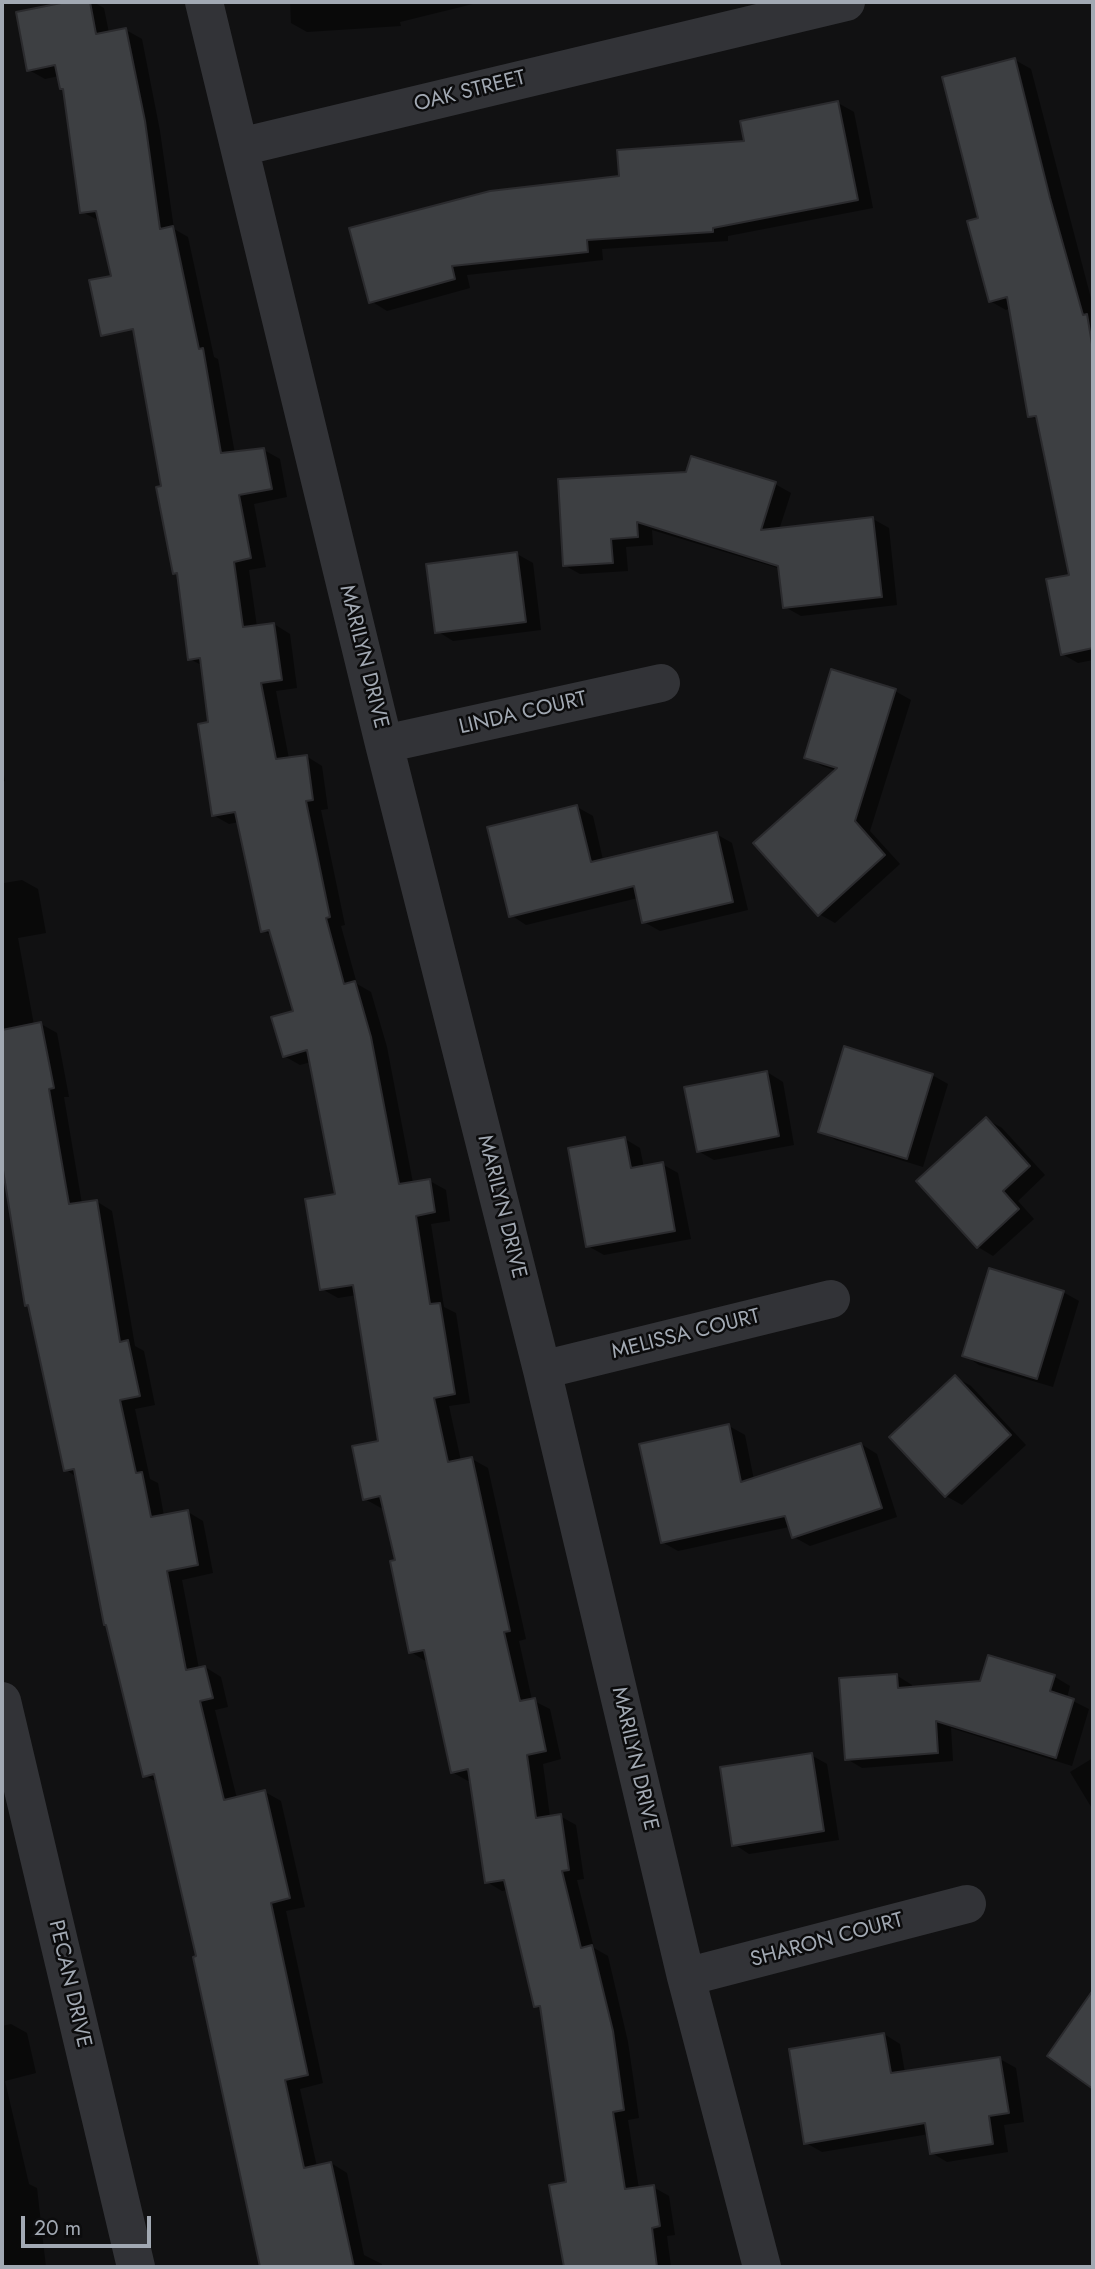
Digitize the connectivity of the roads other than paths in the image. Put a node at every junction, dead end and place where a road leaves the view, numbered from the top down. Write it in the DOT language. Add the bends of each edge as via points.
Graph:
graph roads {
  1 [pos="204,2"];
  2 [pos="846,2"];
  3 [pos="240,147"];
  4 [pos="661,682"];
  5 [pos="384,744"];
  6 [pos="831,1299"];
  7 [pos="541,1370"];
  8 [pos="2,1701"];
  9 [pos="967,1904"];
  10 [pos="686,1977"];
  11 [pos="136,2267"];
  12 [pos="762,2267"];
  1 -- 3 [label="street"];
  2 -- 3 [label="street, OAK STREET"];
  3 -- 5 [label="street, MARILYN DRIVE"];
  4 -- 5 [label="street, LINDA COURT"];
  5 -- 7 [label="street, MARILYN DRIVE"];
  6 -- 7 [label="street, MELISSA COURT"];
  7 -- 10 [label="street, MARILYN DRIVE"];
  8 -- 11 [label="street, PECAN DRIVE"];
  9 -- 10 [label="street, SHARON COURT"];
  10 -- 12 [label="street, MARILYN DRIVE"];
}
